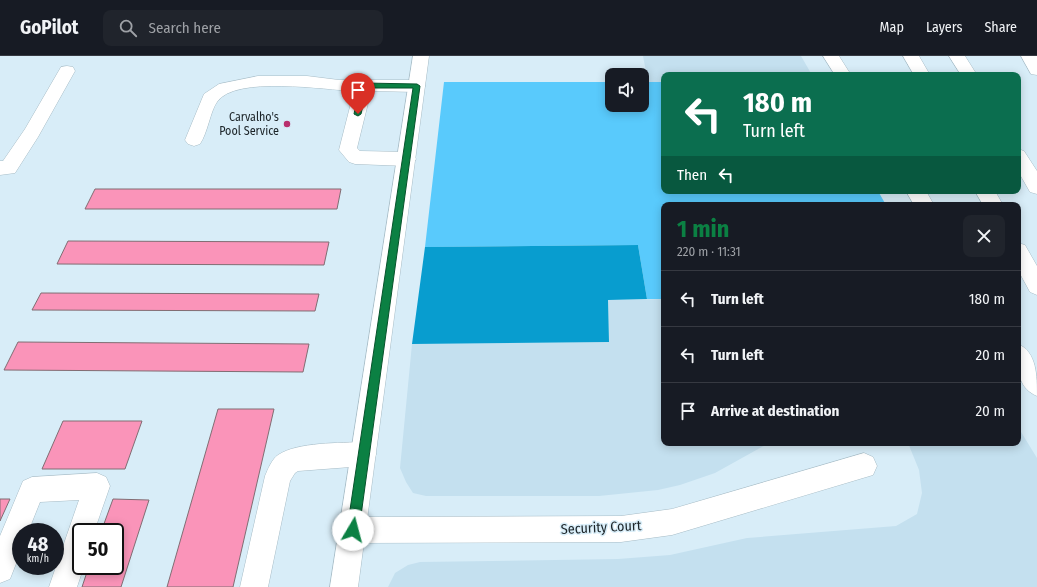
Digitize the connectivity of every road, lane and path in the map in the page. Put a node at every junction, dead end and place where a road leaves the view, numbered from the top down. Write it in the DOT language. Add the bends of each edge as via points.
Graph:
graph roads {
  1 [pos="421,56"];
  2 [pos="831,56"];
  3 [pos="911,56"];
  4 [pos="957,56"];
  5 [pos="1029,56"];
  6 [pos="1037,70"];
  7 [pos="67,71"];
  8 [pos="841,72"];
  9 [pos="920,72"];
  10 [pos="967,72"];
  11 [pos="364,86"];
  12 [pos="417,86"];
  13 [pos="194,140"];
  14 [pos="407,159"];
  15 [pos="1021,161"];
  16 [pos="0,168"];
  17 [pos="1037,187"];
  18 [pos="1021,257"];
  19 [pos="1037,286"];
  20 [pos="1021,359"];
  21 [pos="1037,385"];
  22 [pos="364,454"];
  23 [pos="864,466"];
  24 [pos="84,523"];
  25 [pos="353,530"];
  26 [pos="72,560"];
  27 [pos="0,569"];
  28 [pos="63,587"];
  29 [pos="254,587"];
  30 [pos="344,587"];
  1 -- 12 [label="main road"];
  2 -- 8 [label="main road"];
  3 -- 9 [label="main road"];
  4 -- 10 [label="main road"];
  5 -- 6 [label="main road"];
  7 -- 16 [label="main road" via="32,133 8,168"];
  11 -- 12 [label="main road"];
  11 -- 13 [label="main road" via="307,81 258,81 225,88 210,98"];
  11 -- 14 [label="main road" via="348,150 355,157"];
  12 -- 14 [label="main road"];
  14 -- 22 [label="main road"];
  15 -- 17 [label="main road"];
  18 -- 19 [label="main road"];
  20 -- 21 [label="main road"];
  22 -- 25 [label="main road"];
  22 -- 29 [label="main road" via="297,459 286,464 278,476"];
  23 -- 25 [label="main road, Security Court" via="672,522 621,529"];
  24 -- 27 [label="main road" via="97,486 32,490"];
  25 -- 30 [label="main road"];
  26 -- 28 [label="main road"];
}
